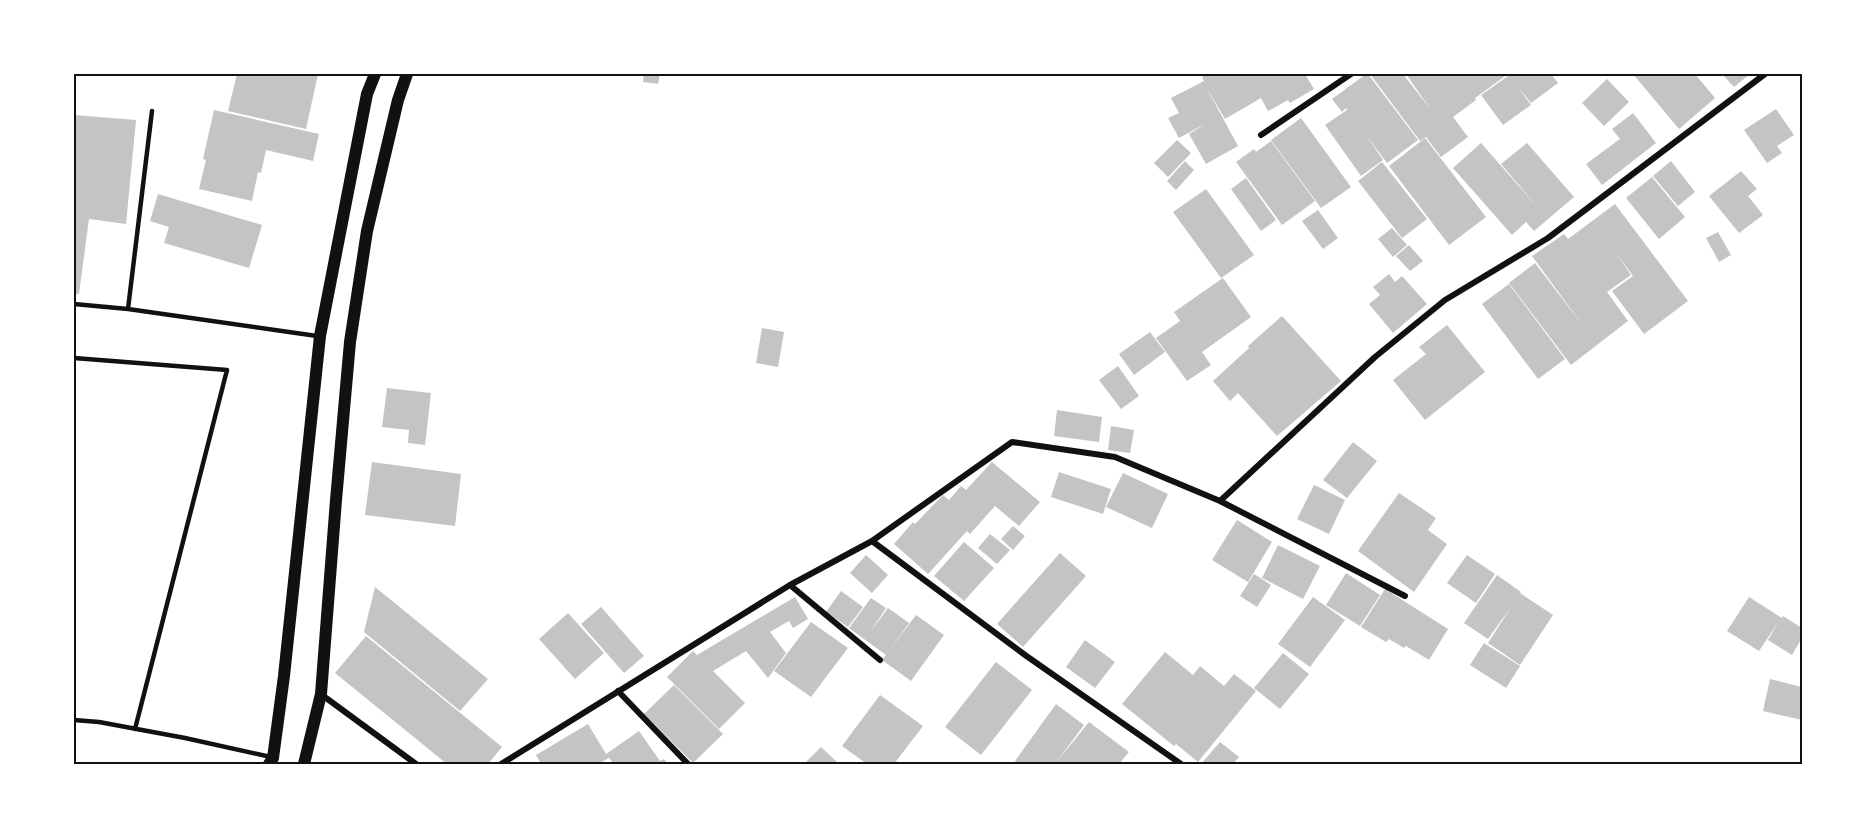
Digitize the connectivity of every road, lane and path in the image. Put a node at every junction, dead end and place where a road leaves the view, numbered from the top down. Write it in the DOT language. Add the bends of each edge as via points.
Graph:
graph roads {
  1 [pos="375,74"];
  2 [pos="407,74"];
  3 [pos="1351,74"];
  4 [pos="1765,74"];
  5 [pos="152,111"];
  6 [pos="1261,135"];
  7 [pos="74,304"];
  8 [pos="128,309"];
  9 [pos="320,336"];
  10 [pos="74,358"];
  11 [pos="1221,501"];
  12 [pos="872,541"];
  13 [pos="790,585"];
  14 [pos="1405,596"];
  15 [pos="880,660"];
  16 [pos="618,691"];
  17 [pos="321,694"];
  18 [pos="74,720"];
  19 [pos="135,729"];
  20 [pos="271,761"];
  21 [pos="304,765"];
  22 [pos="416,765"];
  23 [pos="501,765"];
  24 [pos="687,765"];
  25 [pos="1181,765"];
  1 -- 9 [label="main road" via="367,94"];
  2 -- 17 [label="main road" via="367,231 350,342"];
  3 -- 6 [label="street"];
  4 -- 11 [label="street" via="1548,237 1445,300 1375,357"];
  5 -- 8 [label="lane"];
  7 -- 8 [label="lane"];
  8 -- 9 [label="lane"];
  9 -- 20 [label="main road" via="284,676"];
  10 -- 19 [label="lane" via="227,370"];
  11 -- 12 [label="street" via="1115,457 1012,442"];
  11 -- 14 [label="street"];
  12 -- 13 [label="street"];
  12 -- 25 [label="street" via="1024,655"];
  13 -- 15 [label="street"];
  13 -- 16 [label="street"];
  16 -- 23 [label="street"];
  16 -- 24 [label="street"];
  17 -- 21 [label="main road"];
  17 -- 22 [label="street"];
  18 -- 19 [label="lane"];
  19 -- 20 [label="lane"];
}
